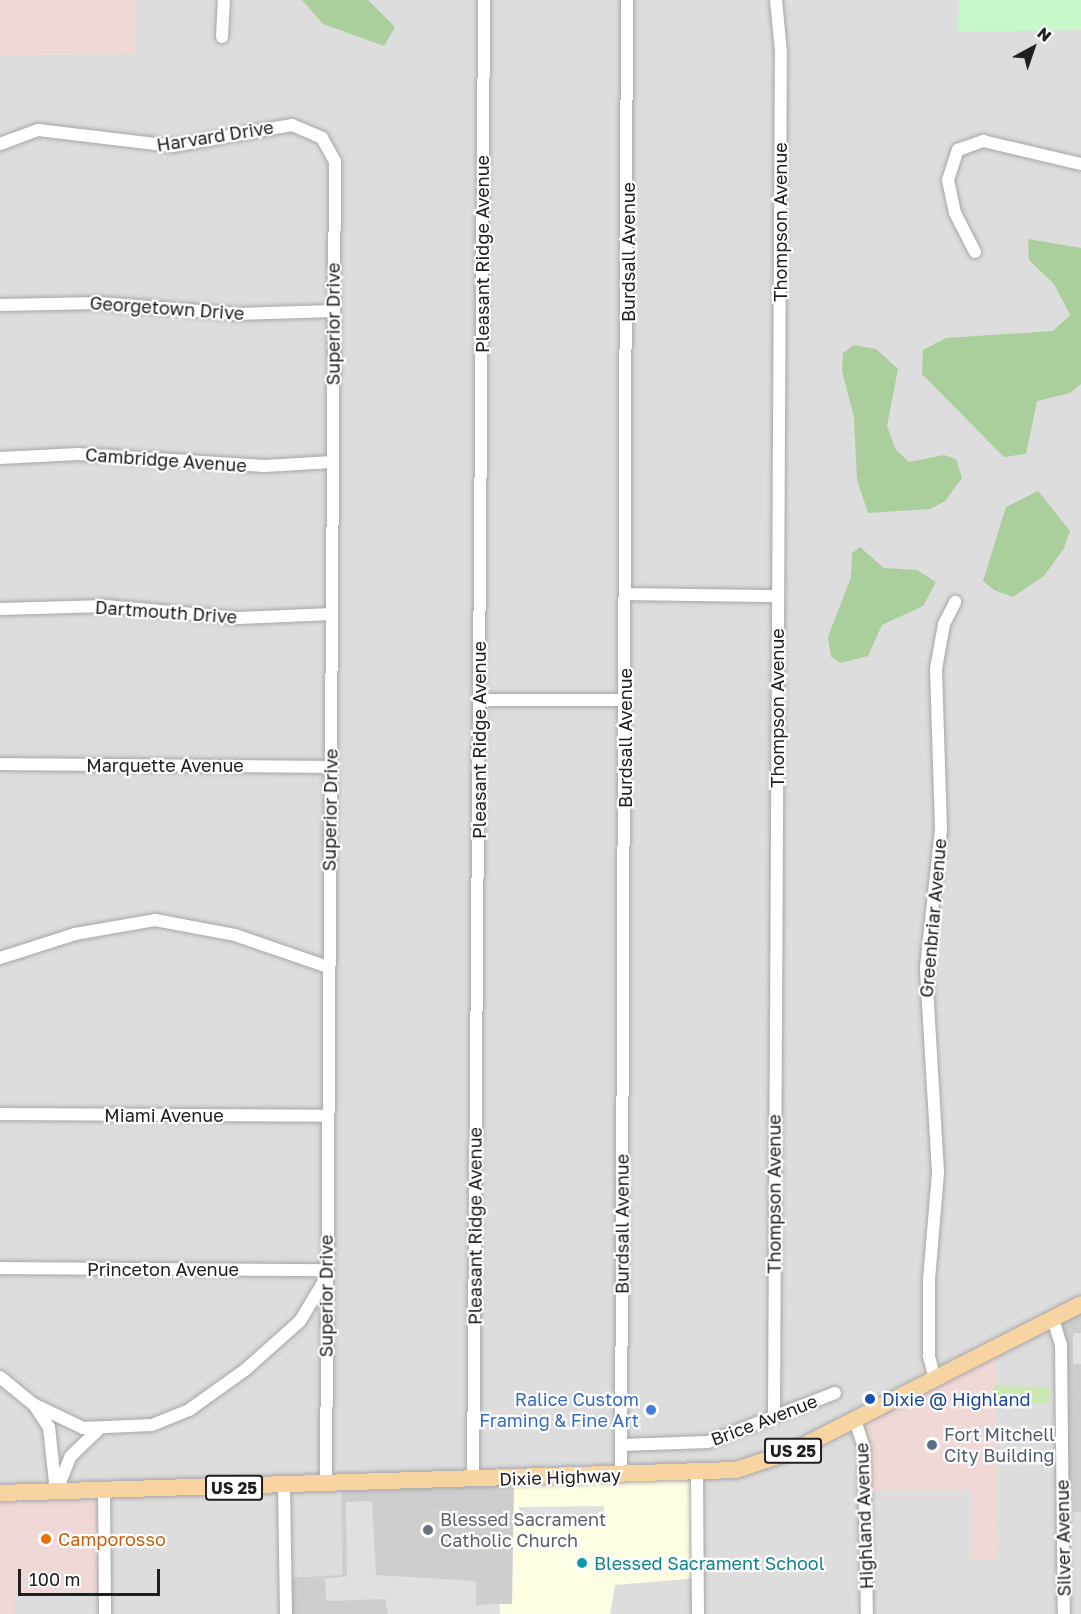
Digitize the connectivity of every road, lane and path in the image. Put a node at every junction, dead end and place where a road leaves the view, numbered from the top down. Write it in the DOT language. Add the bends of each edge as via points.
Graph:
graph roads {
  1 [pos="224,0"];
  2 [pos="484,0"];
  3 [pos="627,0"];
  4 [pos="776,0"];
  5 [pos="222,37"];
  6 [pos="322,138"];
  7 [pos="0,143"];
  8 [pos="1081,164"];
  9 [pos="975,252"];
  10 [pos="0,305"];
  11 [pos="333,311"];
  12 [pos="0,458"];
  13 [pos="332,462"];
  14 [pos="627,594"];
  15 [pos="777,596"];
  16 [pos="955,602"];
  17 [pos="0,609"];
  18 [pos="332,614"];
  19 [pos="479,700"];
  20 [pos="625,700"];
  21 [pos="0,764"];
  22 [pos="331,767"];
  23 [pos="0,958"];
  24 [pos="328,967"];
  25 [pos="0,1114"];
  26 [pos="328,1116"];
  27 [pos="0,1268"];
  28 [pos="326,1274"];
  29 [pos="1081,1304"];
  30 [pos="1053,1319"];
  31 [pos="0,1377"];
  32 [pos="935,1379"];
  33 [pos="835,1393"];
  34 [pos="33,1404"];
  35 [pos="774,1417"];
  36 [pos="855,1420"];
  37 [pos="99,1429"];
  38 [pos="621,1445"];
  39 [pos="697,1474"];
  40 [pos="621,1475"];
  41 [pos="473,1480"];
  42 [pos="326,1485"];
  43 [pos="284,1486"];
  44 [pos="56,1491"];
  45 [pos="104,1491"];
  46 [pos="0,1493"];
  47 [pos="105,1614"];
  48 [pos="286,1614"];
  49 [pos="698,1614"];
  50 [pos="867,1614"];
  51 [pos="1064,1614"];
  1 -- 5 [label="street"];
  2 -- 19 [label="street, Pleasant Ridge Avenue"];
  3 -- 14 [label="street, Burdsall Avenue"];
  4 -- 15 [label="street, Thompson Avenue" via="781,52"];
  6 -- 7 [label="street, Harvard Drive" via="292,125 172,146 38,130"];
  6 -- 11 [label="street, Superior Drive" via="335,161"];
  8 -- 9 [label="street" via="983,141 958,150 948,180 955,213"];
  10 -- 11 [label="street, Georgetown Drive" via="99,303 236,314"];
  11 -- 13 [label="street, Superior Drive"];
  12 -- 13 [label="street, Cambridge Avenue" via="78,454 266,466"];
  13 -- 18 [label="street, Superior Drive"];
  14 -- 15 [label="street"];
  14 -- 20 [label="street, Burdsall Avenue"];
  15 -- 35 [label="street, Thompson Avenue"];
  16 -- 32 [label="street, Greenbriar Avenue" via="944,624 936,669 942,829 926,967 937,1148 929,1280 929,1356"];
  17 -- 18 [label="street, Dartmouth Drive" via="106,606 239,618"];
  18 -- 22 [label="street, Superior Drive"];
  19 -- 20 [label="street"];
  19 -- 41 [label="street, Pleasant Ridge Avenue"];
  20 -- 38 [label="street, Burdsall Avenue"];
  21 -- 22 [label="street, Marquette Avenue"];
  22 -- 24 [label="street, Superior Drive"];
  23 -- 24 [label="street" via="75,934 155,920 236,935"];
  24 -- 26 [label="street, Superior Drive"];
  25 -- 26 [label="street, Miami Avenue"];
  26 -- 28 [label="street, Superior Drive"];
  27 -- 28 [label="street, Princeton Avenue"];
  28 -- 37 [label="street" via="300,1321 214,1394 152,1425"];
  28 -- 42 [label="street, Superior Drive"];
  29 -- 30 [label="main road, Dixie Highway / US 25"];
  30 -- 32 [label="main road, Dixie Highway / US 25"];
  30 -- 51 [label="street, Silver Avenue" via="1061,1345"];
  31 -- 34 [label="street"];
  32 -- 36 [label="main road, Dixie Highway / US 25"];
  33 -- 35 [label="street, Brice Avenue"];
  34 -- 37 [label="street" via="71,1424"];
  34 -- 44 [label="street" via="49,1427"];
  35 -- 38 [label="street, Brice Avenue" via="697,1444"];
  36 -- 39 [label="main road, Dixie Highway / US 25" via="773,1460"];
  36 -- 50 [label="street, Highland Avenue" via="864,1447"];
  37 -- 44 [label="street" via="70,1456"];
  38 -- 40 [label="street, Burdsall Avenue"];
  39 -- 40 [label="main road, Dixie Highway / US 25"];
  39 -- 49 [label="street"];
  40 -- 41 [label="main road, Dixie Highway / US 25"];
  41 -- 42 [label="main road, Dixie Highway / US 25"];
  42 -- 43 [label="main road, Dixie Highway / US 25"];
  43 -- 45 [label="main road, Dixie Highway / US 25"];
  43 -- 48 [label="street"];
  44 -- 45 [label="main road, Dixie Highway / US 25"];
  44 -- 46 [label="main road, Dixie Highway / US 25"];
  45 -- 47 [label="street"];
}
